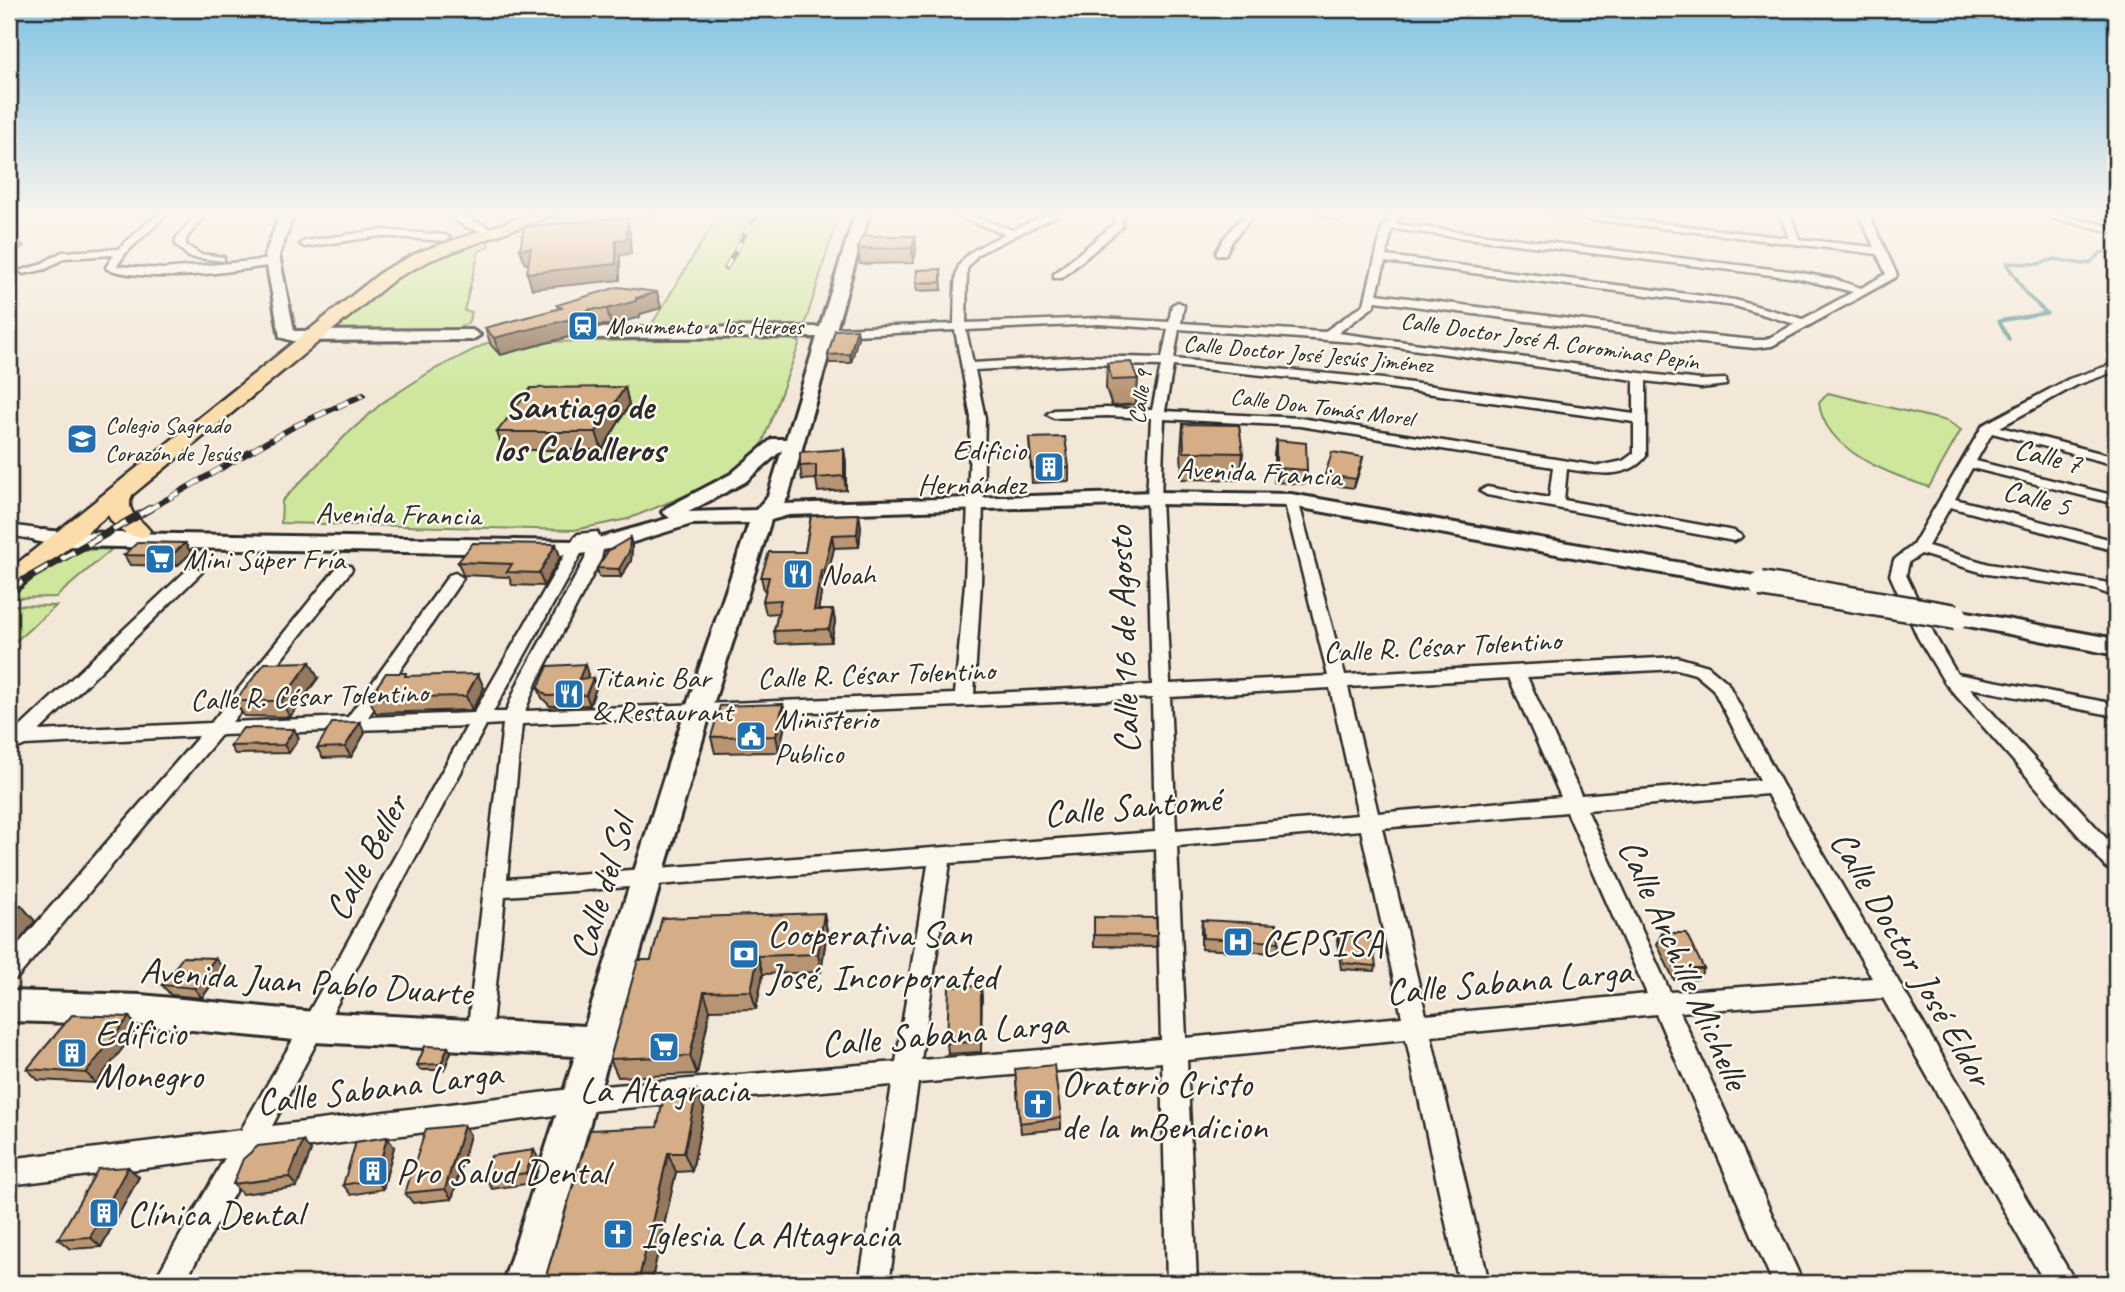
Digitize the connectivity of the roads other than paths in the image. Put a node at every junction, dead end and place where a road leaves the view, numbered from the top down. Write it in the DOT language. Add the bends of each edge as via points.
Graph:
graph roads {
  1 [pos="276,274"];
  2 [pos="374,274"];
  3 [pos="390,274"];
  4 [pos="838,274"];
  5 [pos="963,274"];
  6 [pos="1378,274"];
  7 [pos="1509,274"];
  8 [pos="1791,274"];
  9 [pos="1892,274"];
  10 [pos="1863,292"];
  11 [pos="1373,297"];
  12 [pos="1178,305"];
  13 [pos="1803,323"];
  14 [pos="1174,326"];
  15 [pos="960,328"];
  16 [pos="819,332"];
  17 [pos="594,333"];
  18 [pos="472,335"];
  19 [pos="1328,335"];
  20 [pos="302,336"];
  21 [pos="1168,364"];
  22 [pos="969,367"];
  23 [pos="2116,367"];
  24 [pos="1640,377"];
  25 [pos="1722,382"];
  26 [pos="1054,414"];
  27 [pos="1158,414"];
  28 [pos="1641,419"];
  29 [pos="1988,428"];
  30 [pos="779,443"];
  31 [pos="2116,461"];
  32 [pos="1967,463"];
  33 [pos="1560,464"];
  34 [pos="1487,491"];
  35 [pos="121,493"];
  36 [pos="1154,498"];
  37 [pos="1292,500"];
  38 [pos="2116,500"];
  39 [pos="1945,501"];
  40 [pos="974,503"];
  41 [pos="1556,503"];
  42 [pos="770,509"];
  43 [pos="673,512"];
  44 [pos="9,530"];
  45 [pos="138,531"];
  46 [pos="57,535"];
  47 [pos="1734,536"];
  48 [pos="586,541"];
  49 [pos="2116,546"];
  50 [pos="1919,548"];
  51 [pos="9,563"];
  52 [pos="344,569"];
  53 [pos="194,572"];
  54 [pos="455,578"];
  55 [pos="9,583"];
  56 [pos="2116,592"];
  57 [pos="2116,647"];
  58 [pos="1702,669"];
  59 [pos="1516,673"];
  60 [pos="1951,679"];
  61 [pos="1338,681"];
  62 [pos="1161,691"];
  63 [pos="964,701"];
  64 [pos="2116,710"];
  65 [pos="698,711"];
  66 [pos="513,717"];
  67 [pos="480,719"];
  68 [pos="353,724"];
  69 [pos="216,729"];
  70 [pos="12,743"];
  71 [pos="1773,786"];
  72 [pos="1575,804"];
  73 [pos="1370,820"];
  74 [pos="1168,839"];
  75 [pos="940,857"];
  76 [pos="2116,863"];
  77 [pos="646,879"];
  78 [pos="496,888"];
  79 [pos="9,971"];
  80 [pos="1888,987"];
  81 [pos="1664,1003"];
  82 [pos="9,1006"];
  83 [pos="314,1027"];
  84 [pos="1417,1027"];
  85 [pos="479,1035"];
  86 [pos="596,1042"];
  87 [pos="1174,1050"];
  88 [pos="909,1073"];
  89 [pos="579,1100"];
  90 [pos="247,1140"];
  91 [pos="9,1172"];
  92 [pos="168,1283"];
  93 [pos="523,1283"];
  94 [pos="874,1283"];
  95 [pos="1182,1283"];
  96 [pos="1474,1283"];
  97 [pos="1788,1283"];
  98 [pos="2062,1283"];
  1 -- 20 [label="main road" via="285,331"];
  2 -- 20 [label="main road"];
  3 -- 20 [label="main road"];
  4 -- 16 [label="main road, Calle del Sol"];
  5 -- 15 [label="street"];
  6 -- 11 [label="street"];
  7 -- 13 [label="street" via="1735,303"];
  8 -- 10 [label="street"];
  9 -- 10 [label="street"];
  10 -- 13 [label="street"];
  11 -- 13 [label="street" via="1737,344 1768,343"];
  11 -- 19 [label="street" via="1369,305"];
  12 -- 14 [label="street, Calle 9"];
  14 -- 15 [label="street, Calle Doctor José A. Corominas Pepín" via="1099,321"];
  14 -- 19 [label="street, Calle Doctor José A. Corominas Pepín"];
  14 -- 21 [label="street, Calle 9"];
  15 -- 16 [label="street, Calle Doctor José A. Corominas Pepín"];
  15 -- 22 [label="street"];
  16 -- 17 [label="main road"];
  16 -- 30 [label="main road, Calle del Sol"];
  16 -- 42 [label="main road, Calle del Sol" via="778,497"];
  18 -- 20 [label="main road"];
  19 -- 24 [label="street, Calle Doctor José A. Corominas Pepín"];
  20 -- 35 [label="main road"];
  20 -- 46 [label="main road"];
  21 -- 22 [label="street, Calle Doctor José Jesús Jiménez" via="1103,360"];
  21 -- 27 [label="street, Calle 9"];
  21 -- 28 [label="street, Calle Doctor José Jesús Jiménez" via="1391,382"];
  22 -- 40 [label="street" via="978,418"];
  23 -- 29 [label="street" via="2073,382"];
  24 -- 25 [label="street, Calle Doctor José A. Corominas Pepín"];
  24 -- 28 [label="street"];
  26 -- 27 [label="street, Calle Don Tomás Morel"];
  27 -- 33 [label="street, Calle Don Tomás Morel" via="1300,422"];
  27 -- 36 [label="street, Calle 9"];
  28 -- 33 [label="street, Calle Don Tomás Morel" via="1641,453 1636,460 1615,468"];
  29 -- 31 [label="street"];
  29 -- 32 [label="street"];
  30 -- 42 [label="main road, Calle del Sol"];
  30 -- 43 [label="main road" via="725,487"];
  32 -- 38 [label="street, Calle 7"];
  32 -- 39 [label="street"];
  33 -- 41 [label="street"];
  34 -- 41 [label="street"];
  35 -- 45 [label="main road" via="117,502 120,517"];
  35 -- 46 [label="main road"];
  36 -- 37 [label="main road, Avenida Francia"];
  36 -- 40 [label="main road, Avenida Francia"];
  36 -- 62 [label="street, Calle 16 de Agosto"];
  37 -- 57 [label="main road, Avenida Francia, bridge"];
  37 -- 61 [label="street"];
  39 -- 49 [label="street, Calle 5"];
  39 -- 50 [label="street"];
  40 -- 42 [label="main road, Avenida Francia"];
  40 -- 63 [label="street"];
  41 -- 47 [label="street"];
  42 -- 43 [label="main road, Avenida Francia"];
  42 -- 48 [label="main road, Avenida Francia" via="691,518"];
  42 -- 65 [label="main road, Calle del Sol"];
  43 -- 48 [label="main road, Avenida Francia"];
  44 -- 46 [label="street"];
  45 -- 46 [label="main road, Avenida Francia"];
  45 -- 48 [label="main road, Avenida Francia"];
  46 -- 48 [label="main road, Avenida Francia"];
  46 -- 51 [label="main road"];
  46 -- 55 [label="main road"];
  48 -- 66 [label="street" via="593,559"];
  48 -- 67 [label="street, Calle Beller"];
  50 -- 56 [label="street" via="1987,569 2097,585"];
  50 -- 60 [label="street" via="1902,560 1898,575"];
  52 -- 69 [label="street"];
  53 -- 70 [label="street"];
  54 -- 68 [label="street"];
  58 -- 59 [label="street, Calle R. César Tolentino" via="1677,663"];
  58 -- 71 [label="street, Calle Doctor José Eldor" via="1721,686"];
  59 -- 61 [label="street, Calle R. César Tolentino"];
  59 -- 72 [label="street, Calle Archille Michelle"];
  60 -- 64 [label="street"];
  60 -- 76 [label="street"];
  61 -- 62 [label="street, Calle R. César Tolentino"];
  61 -- 73 [label="street"];
  62 -- 63 [label="street, Calle R. César Tolentino"];
  62 -- 74 [label="street, Calle 16 de Agosto"];
  63 -- 65 [label="street, Calle R. César Tolentino"];
  65 -- 66 [label="street, Calle R. César Tolentino"];
  65 -- 77 [label="main road, Calle del Sol"];
  66 -- 67 [label="street, Calle R. César Tolentino"];
  66 -- 78 [label="street"];
  67 -- 68 [label="street, Calle R. César Tolentino"];
  67 -- 83 [label="street, Calle Beller"];
  68 -- 69 [label="street, Calle R. César Tolentino"];
  69 -- 70 [label="street, Calle R. César Tolentino"];
  69 -- 79 [label="street"];
  71 -- 72 [label="street, Calle Santomé"];
  71 -- 80 [label="street, Calle Doctor José Eldor"];
  72 -- 73 [label="street, Calle Santomé"];
  72 -- 81 [label="street, Calle Archille Michelle"];
  73 -- 74 [label="street, Calle Santomé"];
  73 -- 84 [label="street"];
  74 -- 75 [label="street, Calle Santomé"];
  74 -- 87 [label="street, Calle 16 de Agosto"];
  75 -- 77 [label="street, Calle Santomé"];
  75 -- 88 [label="street"];
  77 -- 78 [label="street, Calle Santomé"];
  77 -- 86 [label="main road, Calle del Sol"];
  78 -- 85 [label="street"];
  80 -- 81 [label="street, Calle Sabana Larga"];
  80 -- 98 [label="street, Calle Doctor José Eldor"];
  81 -- 84 [label="street, Calle Sabana Larga"];
  81 -- 97 [label="street, Calle Archille Michelle"];
  82 -- 83 [label="main road, Avenida Juan Pablo Duarte" via="141,1010"];
  83 -- 85 [label="main road, Avenida Juan Pablo Duarte"];
  83 -- 90 [label="street, Calle Beller"];
  84 -- 87 [label="street, Calle Sabana Larga"];
  84 -- 96 [label="street"];
  85 -- 86 [label="main road, Avenida Juan Pablo Duarte"];
  86 -- 89 [label="main road, Calle del Sol"];
  87 -- 88 [label="street, Calle Sabana Larga"];
  87 -- 95 [label="street, Calle 16 de Agosto"];
  88 -- 89 [label="street, Calle Sabana Larga"];
  88 -- 94 [label="street"];
  89 -- 90 [label="street, Calle Sabana Larga"];
  89 -- 93 [label="main road, Calle del Sol"];
  90 -- 91 [label="street, Calle Sabana Larga"];
  90 -- 92 [label="street, Calle Beller"];
}
